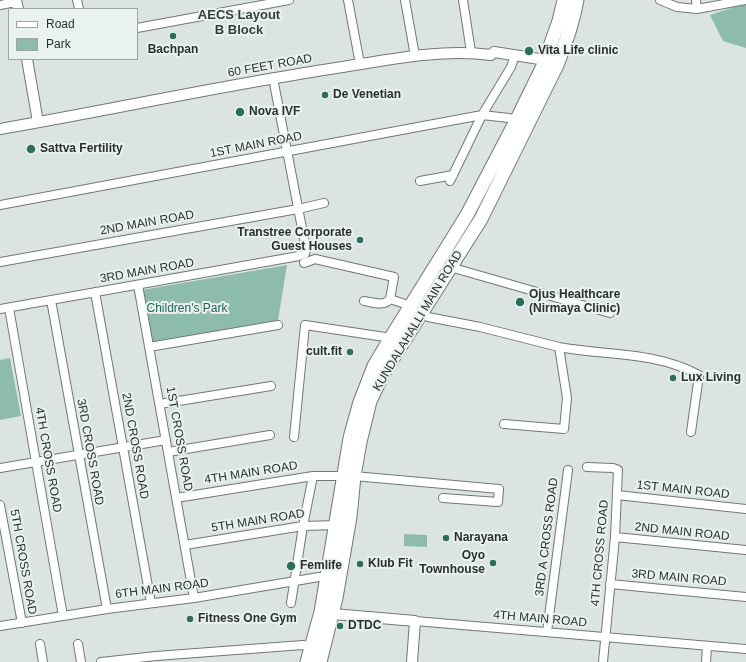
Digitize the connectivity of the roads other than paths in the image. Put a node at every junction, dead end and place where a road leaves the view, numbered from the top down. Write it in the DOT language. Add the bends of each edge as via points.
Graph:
graph roads {
  1 [pos="289,0"];
  2 [pos="348,0"];
  3 [pos="405,0"];
  4 [pos="462,0"];
  5 [pos="564,0"];
  6 [pos="577,0"];
  7 [pos="660,0"];
  8 [pos="696,0"];
  9 [pos="746,0"];
  10 [pos="17,4"];
  11 [pos="0,5"];
  12 [pos="697,9"];
  13 [pos="138,28"];
  14 [pos="471,52"];
  15 [pos="415,56"];
  16 [pos="514,58"];
  17 [pos="27,60"];
  18 [pos="545,63"];
  19 [pos="360,64"];
  20 [pos="273,78"];
  21 [pos="482,115"];
  22 [pos="516,121"];
  23 [pos="38,122"];
  24 [pos="0,129"];
  25 [pos="288,152"];
  26 [pos="420,181"];
  27 [pos="324,203"];
  28 [pos="0,205"];
  29 [pos="298,209"];
  30 [pos="302,259"];
  31 [pos="0,262"];
  32 [pos="450,267"];
  33 [pos="138,285"];
  34 [pos="95,292"];
  35 [pos="390,299"];
  36 [pos="51,300"];
  37 [pos="364,301"];
  38 [pos="9,308"];
  39 [pos="0,309"];
  40 [pos="416,310"];
  41 [pos="610,313"];
  42 [pos="278,325"];
  43 [pos="390,339"];
  44 [pos="149,347"];
  45 [pos="559,347"];
  46 [pos="271,386"];
  47 [pos="160,404"];
  48 [pos="504,424"];
  49 [pos="691,432"];
  50 [pos="270,435"];
  51 [pos="294,438"];
  52 [pos="166,440"];
  53 [pos="123,447"];
  54 [pos="168,452"];
  55 [pos="78,455"];
  56 [pos="36,462"];
  57 [pos="587,467"];
  58 [pos="0,468"];
  59 [pos="568,470"];
  60 [pos="313,476"];
  61 [pos="349,476"];
  62 [pos="617,495"];
  63 [pos="176,498"];
  64 [pos="443,498"];
  65 [pos="0,505"];
  66 [pos="746,509"];
  67 [pos="336,525"];
  68 [pos="303,526"];
  69 [pos="615,537"];
  70 [pos="185,545"];
  71 [pos="746,550"];
  72 [pos="327,578"];
  73 [pos="294,581"];
  74 [pos="610,584"];
  75 [pos="746,597"];
  76 [pos="194,598"];
  77 [pos="151,603"];
  78 [pos="291,603"];
  79 [pos="107,609"];
  80 [pos="333,614"];
  81 [pos="63,616"];
  82 [pos="414,621"];
  83 [pos="22,623"];
  84 [pos="0,626"];
  85 [pos="547,632"];
  86 [pos="604,638"];
  87 [pos="40,644"];
  88 [pos="78,644"];
  89 [pos="707,646"];
  90 [pos="311,647"];
  91 [pos="746,649"];
  92 [pos="43,662"];
  93 [pos="81,662"];
  94 [pos="101,662"];
  95 [pos="307,662"];
  96 [pos="320,662"];
  97 [pos="412,662"];
  98 [pos="603,662"];
  99 [pos="706,662"];
  1 -- 13 [label="street"];
  2 -- 19 [label="street"];
  3 -- 15 [label="street"];
  4 -- 14 [label="street"];
  5 -- 18 [label="main road, KUNDALAHALLI MAIN ROAD"];
  6 -- 32 [label="main road, KUNDALAHALLI MAIN ROAD" via="572,26 557,64 481,219"];
  7 -- 12 [label="street" via="677,7"];
  8 -- 12 [label="street"];
  9 -- 12 [label="street"];
  10 -- 11 [label="street"];
  14 -- 15 [label="street, 60 FEET ROAD"];
  14 -- 16 [label="street, 60 FEET ROAD" via="492,55 494,52"];
  15 -- 19 [label="street, 60 FEET ROAD"];
  16 -- 18 [label="street, 60 FEET ROAD"];
  16 -- 21 [label="street"];
  17 -- 23 [label="street"];
  18 -- 22 [label="main road, KUNDALAHALLI MAIN ROAD"];
  19 -- 20 [label="street, 60 FEET ROAD"];
  20 -- 23 [label="street, 60 FEET ROAD"];
  20 -- 25 [label="street"];
  21 -- 22 [label="street, 1ST MAIN ROAD"];
  21 -- 25 [label="street, 1ST MAIN ROAD"];
  21 -- 26 [label="street" via="452,178"];
  22 -- 40 [label="main road, KUNDALAHALLI MAIN ROAD"];
  23 -- 24 [label="street, 60 FEET ROAD"];
  25 -- 28 [label="street, 1ST MAIN ROAD"];
  25 -- 29 [label="street"];
  27 -- 29 [label="street, 2ND MAIN ROAD"];
  29 -- 30 [label="street" via="306,249"];
  29 -- 31 [label="street, 2ND MAIN ROAD"];
  30 -- 33 [label="street, 3RD MAIN ROAD"];
  30 -- 35 [label="street, 3RD MAIN ROAD" via="315,259 394,277"];
  32 -- 40 [label="main road, KUNDALAHALLI MAIN ROAD"];
  32 -- 41 [label="street"];
  33 -- 34 [label="street, 3RD MAIN ROAD"];
  33 -- 44 [label="street, 1ST CROSS ROAD"];
  34 -- 36 [label="street, 3RD MAIN ROAD"];
  34 -- 53 [label="street, 2ND CROSS ROAD"];
  35 -- 37 [label="street" via="384,304"];
  35 -- 40 [label="street"];
  36 -- 38 [label="street, 3RD MAIN ROAD"];
  36 -- 55 [label="street, 3RD CROSS ROAD"];
  38 -- 39 [label="street, 3RD MAIN ROAD"];
  38 -- 56 [label="street, 4TH CROSS ROAD"];
  40 -- 43 [label="main road, KUNDALAHALLI MAIN ROAD"];
  40 -- 45 [label="street" via="439,319"];
  40 -- 61 [label="main road, KUNDALAHALLI MAIN ROAD" via="370,401"];
  42 -- 44 [label="street"];
  43 -- 51 [label="street" via="305,325"];
  43 -- 61 [label="main road, KUNDALAHALLI MAIN ROAD" via="372,371 360,402 350,438"];
  44 -- 47 [label="street, 1ST CROSS ROAD"];
  45 -- 48 [label="street" via="567,398 564,429"];
  45 -- 49 [label="street" via="648,357 699,375"];
  46 -- 47 [label="street"];
  47 -- 52 [label="street, 1ST CROSS ROAD"];
  50 -- 54 [label="street"];
  52 -- 53 [label="street"];
  52 -- 54 [label="street, 1ST CROSS ROAD"];
  53 -- 55 [label="street"];
  53 -- 77 [label="street, 2ND CROSS ROAD"];
  54 -- 63 [label="street, 1ST CROSS ROAD"];
  55 -- 56 [label="street"];
  55 -- 79 [label="street, 3RD CROSS ROAD"];
  56 -- 58 [label="street"];
  56 -- 81 [label="street, 4TH CROSS ROAD"];
  57 -- 62 [label="street, 4TH CROSS ROAD" via="618,470"];
  59 -- 85 [label="street, 3RD A CROSS ROAD"];
  60 -- 61 [label="street, 4TH MAIN ROAD"];
  60 -- 63 [label="street, 4TH MAIN ROAD"];
  60 -- 68 [label="street"];
  61 -- 64 [label="street, 4TH MAIN ROAD" via="499,489 498,502"];
  61 -- 67 [label="main road, KUNDALAHALLI MAIN ROAD"];
  61 -- 80 [label="main road, KUNDALAHALLI MAIN ROAD" via="350,517"];
  62 -- 66 [label="street, 1ST MAIN ROAD"];
  62 -- 69 [label="street, 4TH CROSS ROAD"];
  63 -- 70 [label="street, 1ST CROSS ROAD"];
  65 -- 83 [label="street, 5TH CROSS ROAD"];
  67 -- 68 [label="street, 5TH MAIN ROAD"];
  67 -- 72 [label="main road, KUNDALAHALLI MAIN ROAD"];
  68 -- 70 [label="street, 5TH MAIN ROAD"];
  68 -- 73 [label="street"];
  69 -- 71 [label="street, 2ND MAIN ROAD"];
  69 -- 74 [label="street, 4TH CROSS ROAD"];
  70 -- 76 [label="street, 1ST CROSS ROAD"];
  72 -- 73 [label="street, 6TH MAIN ROAD"];
  72 -- 90 [label="main road, KUNDALAHALLI MAIN ROAD"];
  73 -- 76 [label="street, 6TH MAIN ROAD"];
  73 -- 78 [label="street"];
  74 -- 75 [label="street, 3RD MAIN ROAD"];
  74 -- 86 [label="street, 4TH CROSS ROAD"];
  76 -- 77 [label="street, 6TH MAIN ROAD"];
  77 -- 79 [label="street, 6TH MAIN ROAD"];
  79 -- 81 [label="street, 6TH MAIN ROAD"];
  80 -- 82 [label="street, 4TH MAIN ROAD"];
  80 -- 96 [label="main road, KUNDALAHALLI MAIN ROAD"];
  81 -- 83 [label="street, 6TH MAIN ROAD"];
  82 -- 85 [label="street, 4TH MAIN ROAD"];
  82 -- 97 [label="street"];
  83 -- 84 [label="street, 6TH MAIN ROAD"];
  85 -- 86 [label="street, 4TH MAIN ROAD"];
  86 -- 89 [label="street, 4TH MAIN ROAD"];
  86 -- 98 [label="street, 4TH CROSS ROAD"];
  87 -- 92 [label="street"];
  88 -- 93 [label="street"];
  89 -- 91 [label="street, 4TH MAIN ROAD"];
  89 -- 99 [label="street"];
  90 -- 94 [label="street" via="287,646"];
  90 -- 95 [label="main road, KUNDALAHALLI MAIN ROAD"];
}
